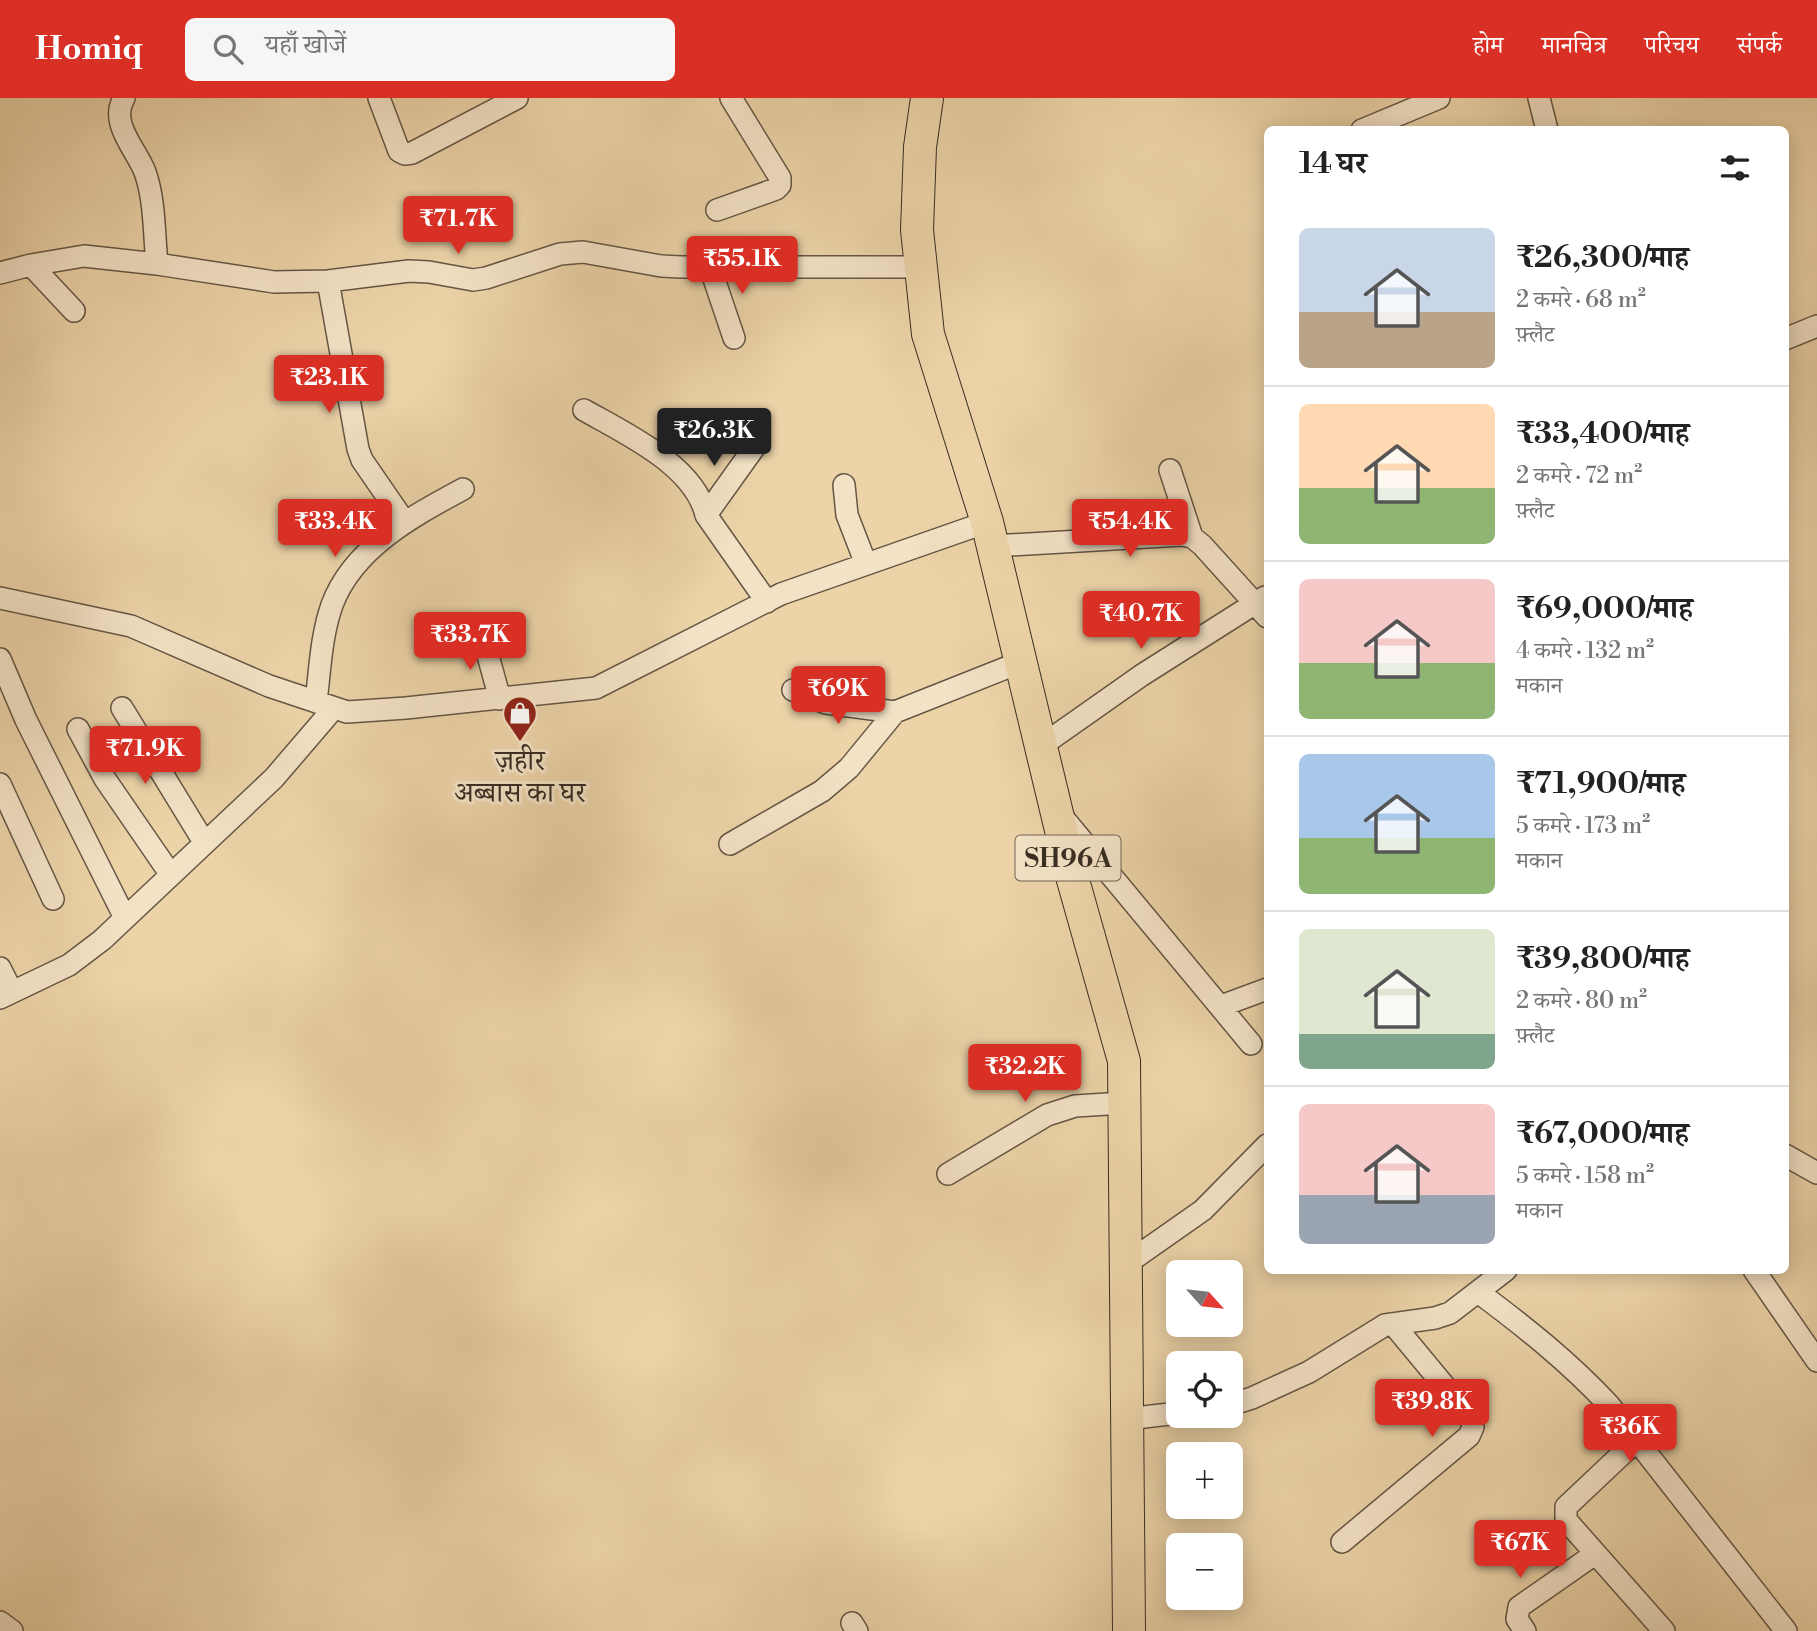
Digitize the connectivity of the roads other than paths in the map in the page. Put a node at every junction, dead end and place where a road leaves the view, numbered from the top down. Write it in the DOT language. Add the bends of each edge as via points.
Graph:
graph roads {
  1 [pos="124,98"];
  2 [pos="379,98"];
  3 [pos="517,98"];
  4 [pos="731,98"];
  5 [pos="927,98"];
  6 [pos="1439,98"];
  7 [pos="1539,98"];
  8 [pos="1398,123"];
  9 [pos="1547,126"];
  10 [pos="717,210"];
  11 [pos="157,264"];
  12 [pos="31,265"];
  13 [pos="710,267"];
  14 [pos="921,267"];
  15 [pos="0,273"];
  16 [pos="328,281"];
  17 [pos="74,311"];
  18 [pos="1817,327"];
  19 [pos="734,338"];
  20 [pos="1789,338"];
  21 [pos="584,410"];
  22 [pos="756,446"];
  23 [pos="1170,470"];
  24 [pos="844,485"];
  25 [pos="463,489"];
  26 [pos="706,515"];
  27 [pos="404,521"];
  28 [pos="990,534"];
  29 [pos="1192,537"];
  30 [pos="866,564"];
  31 [pos="0,598"];
  32 [pos="767,602"];
  33 [pos="1263,605"];
  34 [pos="482,634"];
  35 [pos="0,659"];
  36 [pos="1021,663"];
  37 [pos="793,690"];
  38 [pos="499,699"];
  39 [pos="325,705"];
  40 [pos="121,708"];
  41 [pos="895,712"];
  42 [pos="78,729"];
  43 [pos="1041,746"];
  44 [pos="0,784"];
  45 [pos="1056,810"];
  46 [pos="204,842"];
  47 [pos="730,844"];
  48 [pos="171,875"];
  49 [pos="53,899"];
  50 [pos="125,918"];
  51 [pos="0,968"];
  52 [pos="1264,990"];
  53 [pos="6,995"];
  54 [pos="1221,1006"];
  55 [pos="1251,1044"];
  56 [pos="1124,1103"];
  57 [pos="1264,1148"];
  58 [pos="1789,1158"];
  59 [pos="1817,1173"];
  60 [pos="948,1174"];
  61 [pos="1126,1264"];
  62 [pos="1501,1274"];
  63 [pos="1757,1274"];
  64 [pos="1478,1292"];
  65 [pos="1393,1324"];
  66 [pos="1817,1361"];
  67 [pos="1243,1400"];
  68 [pos="1166,1414"];
  69 [pos="1127,1419"];
  70 [pos="1638,1439"];
  71 [pos="1342,1542"];
  72 [pos="1595,1554"];
  73 [pos="0,1622"];
  74 [pos="12,1631"];
  75 [pos="1129,1631"];
  76 [pos="1525,1631"];
  77 [pos="1664,1631"];
  78 [pos="1786,1631"];
  1 -- 11 [label="street" via="118,111 120,122 145,174"];
  2 -- 3 [label="street" via="399,151 405,154"];
  4 -- 10 [label="street" via="780,184"];
  5 -- 14 [label="main road, SH96A" via="917,230"];
  6 -- 8 [label="street"];
  7 -- 9 [label="street"];
  11 -- 12 [label="street" via="84,256"];
  11 -- 16 [label="street" via="262,281"];
  12 -- 15 [label="street"];
  12 -- 17 [label="street"];
  13 -- 14 [label="street"];
  13 -- 16 [label="street" via="661,266 583,252 560,254 473,280 409,271"];
  13 -- 19 [label="street"];
  14 -- 28 [label="main road, SH96A" via="928,334"];
  16 -- 27 [label="street" via="355,441 362,460"];
  18 -- 20 [label="street"];
  21 -- 26 [label="street" via="640,442 689,479"];
  22 -- 26 [label="street"];
  23 -- 29 [label="street"];
  24 -- 30 [label="street" via="847,515"];
  25 -- 27 [label="street"];
  26 -- 32 [label="street"];
  27 -- 39 [label="street" via="357,566 332,605 324,636"];
  28 -- 29 [label="street"];
  28 -- 30 [label="street"];
  28 -- 36 [label="main road, SH96A"];
  29 -- 33 [label="street"];
  30 -- 32 [label="street"];
  31 -- 39 [label="street" via="131,626 269,686"];
  32 -- 38 [label="street" via="596,688"];
  33 -- 43 [label="street" via="1142,675"];
  34 -- 38 [label="street"];
  35 -- 50 [label="street"];
  36 -- 41 [label="street"];
  36 -- 43 [label="main road, SH96A"];
  37 -- 41 [label="street" via="826,703"];
  38 -- 39 [label="street" via="347,712"];
  39 -- 46 [label="street" via="274,778"];
  40 -- 46 [label="street"];
  41 -- 47 [label="street" via="849,768 822,791"];
  42 -- 48 [label="street" via="105,779"];
  43 -- 45 [label="main road, SH96A"];
  44 -- 49 [label="street"];
  45 -- 54 [label="street"];
  45 -- 56 [label="main road, SH96A" via="1124,1061"];
  46 -- 48 [label="street"];
  48 -- 50 [label="street"];
  50 -- 53 [label="street" via="69,965"];
  51 -- 53 [label="street"];
  52 -- 54 [label="street"];
  54 -- 55 [label="street"];
  56 -- 60 [label="street" via="1062,1108"];
  56 -- 61 [label="main road, SH96A"];
  57 -- 61 [label="street" via="1203,1209"];
  58 -- 59 [label="street"];
  61 -- 69 [label="main road, SH96A"];
  62 -- 64 [label="street"];
  63 -- 66 [label="street"];
  64 -- 65 [label="street" via="1443,1316"];
  64 -- 70 [label="street" via="1578,1372"];
  65 -- 67 [label="street" via="1378,1328 1297,1378"];
  65 -- 71 [label="street" via="1471,1418 1473,1427 1469,1436"];
  68 -- 69 [label="street"];
  69 -- 75 [label="main road, SH96A"];
  70 -- 72 [label="street" via="1566,1507 1566,1520"];
  70 -- 78 [label="street"];
  72 -- 76 [label="street" via="1519,1606 1517,1619"];
  72 -- 77 [label="street"];
  73 -- 74 [label="street"];
}
